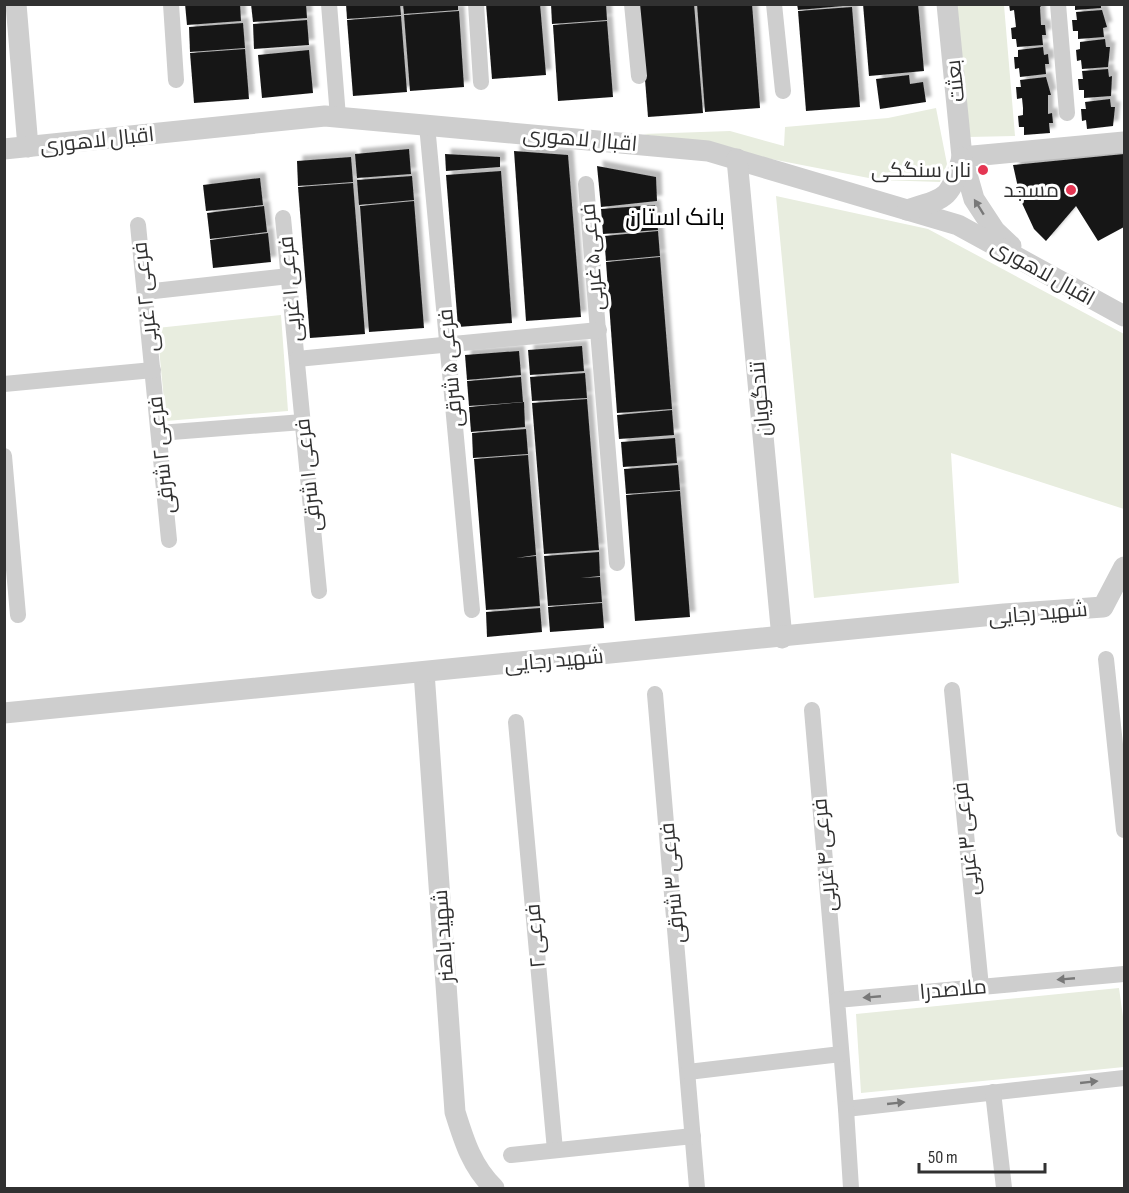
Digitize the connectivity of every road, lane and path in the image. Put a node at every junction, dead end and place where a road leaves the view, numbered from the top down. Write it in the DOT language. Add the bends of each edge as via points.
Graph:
graph roads {
  1 [pos="16,4"];
  2 [pos="171,4"];
  3 [pos="329,4"];
  4 [pos="476,4"];
  5 [pos="632,4"];
  6 [pos="774,4"];
  7 [pos="947,4"];
  8 [pos="1058,4"];
  9 [pos="639,76"];
  10 [pos="176,80"];
  11 [pos="481,82"];
  12 [pos="783,91"];
  13 [pos="1067,113"];
  14 [pos="339,117"];
  15 [pos="427,125"];
  16 [pos="1125,142"];
  17 [pos="28,147"];
  18 [pos="4,149"];
  19 [pos="962,157"];
  20 [pos="737,159"];
  21 [pos="586,183"];
  22 [pos="907,210"];
  23 [pos="284,218"];
  24 [pos="138,225"];
  25 [pos="1032,265"];
  26 [pos="289,276"];
  27 [pos="145,292"];
  28 [pos="1125,316"];
  29 [pos="599,330"];
  30 [pos="448,345"];
  31 [pos="297,359"];
  32 [pos="153,370"];
  33 [pos="4,384"];
  34 [pos="303,422"];
  35 [pos="159,433"];
  36 [pos="4,456"];
  37 [pos="169,540"];
  38 [pos="617,563"];
  39 [pos="1125,567"];
  40 [pos="320,591"];
  41 [pos="472,610"];
  42 [pos="18,615"];
  43 [pos="782,638"];
  44 [pos="1106,659"];
  45 [pos="424,672"];
  46 [pos="952,690"];
  47 [pos="655,694"];
  48 [pos="812,710"];
  49 [pos="4,713"];
  50 [pos="516,722"];
  51 [pos="1125,830"];
  52 [pos="1125,974"];
  53 [pos="981,987"];
  54 [pos="837,1000"];
  55 [pos="841,1054"];
  56 [pos="688,1072"];
  57 [pos="1125,1078"];
  58 [pos="993,1092"];
  59 [pos="846,1109"];
  60 [pos="693,1136"];
  61 [pos="555,1150"];
  62 [pos="511,1155"];
  63 [pos="494,1188"];
  64 [pos="697,1188"];
  65 [pos="851,1188"];
  66 [pos="1004,1188"];
  1 -- 17 [label="street"];
  2 -- 10 [label="street"];
  3 -- 14 [label="street"];
  4 -- 11 [label="street"];
  5 -- 9 [label="street"];
  6 -- 12 [label="street"];
  7 -- 19 [label="street, بعثت"];
  8 -- 13 [label="street"];
  14 -- 15 [label="street, اقبال لاهوری"];
  14 -- 17 [label="street, اقبال لاهوری"];
  15 -- 20 [label="street, اقبال لاهوری" via="708,151"];
  15 -- 30 [label="street, فرعی ۵ شرقی"];
  16 -- 19 [label="street"];
  17 -- 18 [label="street, اقبال لاهوری"];
  19 -- 22 [label="street" via="953,186 941,200"];
  25 -- 19 [label="street, one-way" via="995,231 974,200"];
  20 -- 22 [label="street, اقبال لاهوری"];
  20 -- 43 [label="street, تندگویان"];
  21 -- 29 [label="street, فرعی۵ غربی"];
  22 -- 25 [label="street, اقبال لاهوری" via="958,225"];
  23 -- 26 [label="street, فرعی ۱ غربی"];
  24 -- 27 [label="street, فرعی ۲ غربی"];
  25 -- 28 [label="street, اقبال لاهوری"];
  26 -- 27 [label="street"];
  26 -- 31 [label="street, فرعی ۱ غربی"];
  27 -- 32 [label="street, فرعی ۲ غربی"];
  29 -- 30 [label="street"];
  29 -- 38 [label="street"];
  30 -- 31 [label="street"];
  30 -- 41 [label="street, فرعی ۵ شرقی"];
  31 -- 34 [label="street, فرعی ۱ شرقی"];
  32 -- 33 [label="street"];
  32 -- 35 [label="street, فرعی ۲ شرقی"];
  34 -- 35 [label="street"];
  34 -- 40 [label="street, فرعی ۱ شرقی"];
  35 -- 37 [label="street, فرعی ۲ شرقی"];
  36 -- 42 [label="street"];
  39 -- 43 [label="street, شهید رجایی" via="1103,607"];
  43 -- 45 [label="street, شهید رجایی"];
  44 -- 51 [label="street"];
  45 -- 49 [label="street, شهید رجایی"];
  45 -- 63 [label="street, شهید باهنر" via="455,1112 465,1146 480,1175"];
  46 -- 53 [label="street, فرعی ۳ غربی"];
  47 -- 56 [label="street, فرعی ۳ شرقی"];
  48 -- 54 [label="street, فرعی ۴ غربی"];
  50 -- 61 [label="street, فرعی ۲"];
  52 -- 53 [label="street, ملاصدرا, one-way"];
  53 -- 54 [label="street, ملاصدرا, one-way"];
  54 -- 55 [label="street"];
  55 -- 56 [label="street"];
  55 -- 59 [label="street"];
  56 -- 60 [label="street"];
  58 -- 57 [label="street, one-way"];
  59 -- 58 [label="street, one-way"];
  58 -- 66 [label="street"];
  59 -- 65 [label="street"];
  60 -- 61 [label="street"];
  60 -- 64 [label="street"];
  61 -- 62 [label="street"];
}
